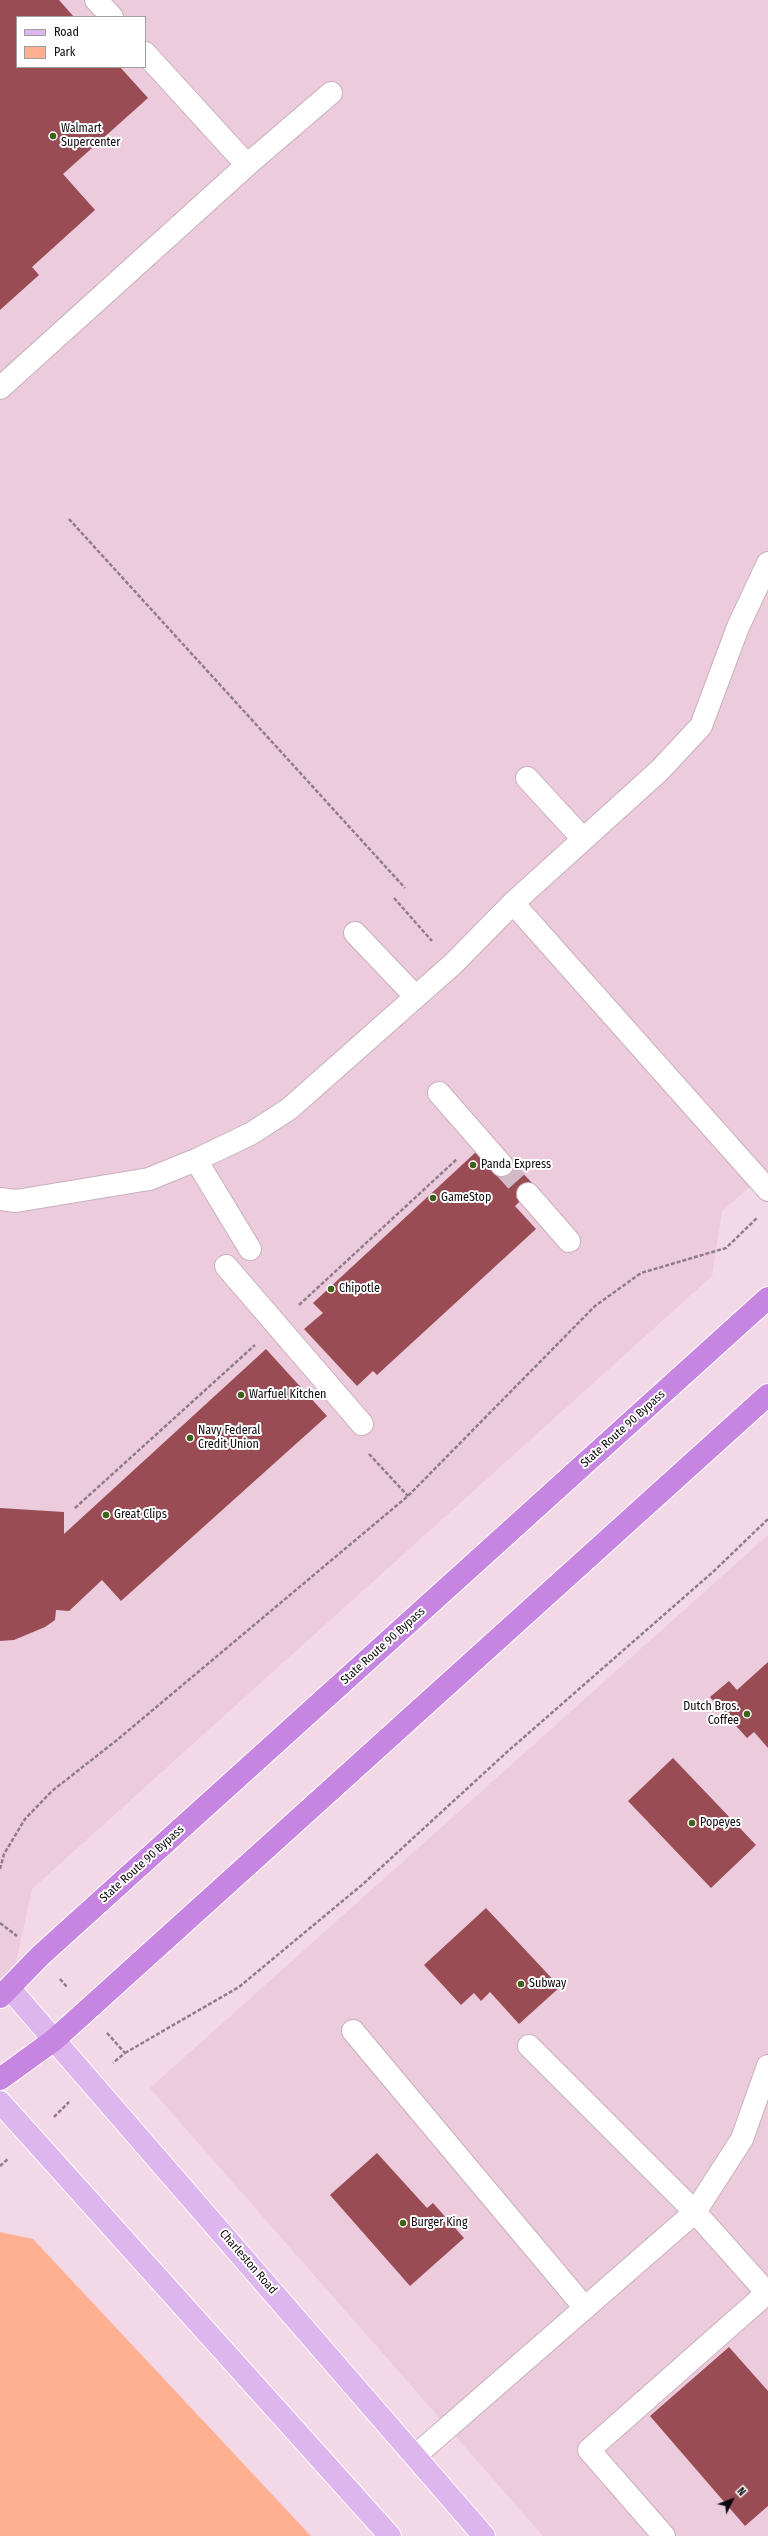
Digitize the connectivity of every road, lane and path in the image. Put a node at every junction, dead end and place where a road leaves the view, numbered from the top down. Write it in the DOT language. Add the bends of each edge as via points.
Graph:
graph roads {
  1 [pos="96,0"];
  2 [pos="111,16"];
  3 [pos="146,54"];
  4 [pos="331,93"];
  5 [pos="247,165"];
  6 [pos="0,388"];
  7 [pos="69,519"];
  8 [pos="768,563"];
  9 [pos="527,778"];
  10 [pos="583,839"];
  11 [pos="405,888"];
  12 [pos="394,898"];
  13 [pos="513,903"];
  14 [pos="355,933"];
  15 [pos="453,964"];
  16 [pos="415,996"];
  17 [pos="439,1093"];
  18 [pos="196,1160"];
  19 [pos="502,1165"];
  20 [pos="768,1190"];
  21 [pos="528,1194"];
  22 [pos="0,1199"];
  23 [pos="763,1212"];
  24 [pos="570,1241"];
  25 [pos="250,1249"];
  26 [pos="226,1266"];
  27 [pos="768,1298"];
  28 [pos="768,1395"];
  29 [pos="362,1424"];
  30 [pos="768,1519"];
  31 [pos="0,1869"];
  32 [pos="3,1988"];
  33 [pos="353,2031"];
  34 [pos="54,2040"];
  35 [pos="529,2046"];
  36 [pos="126,2053"];
  37 [pos="768,2066"];
  38 [pos="0,2079"];
  39 [pos="0,2102"];
  40 [pos="695,2212"];
  41 [pos="768,2293"];
  42 [pos="585,2308"];
  43 [pos="415,2456"];
  44 [pos="390,2536"];
  45 [pos="484,2536"];
  46 [pos="664,2536"];
  1 -- 2 [label="lane"];
  3 -- 5 [label="lane"];
  4 -- 5 [label="lane"];
  5 -- 6 [label="lane"];
  7 -- 11 [label="path"];
  8 -- 10 [label="lane" via="738,627 701,726 660,770"];
  9 -- 10 [label="lane"];
  10 -- 13 [label="lane"];
  12 -- 15 [label="path"];
  13 -- 15 [label="lane"];
  13 -- 20 [label="lane"];
  14 -- 16 [label="lane"];
  15 -- 16 [label="lane"];
  16 -- 18 [label="lane" via="289,1110 252,1133"];
  17 -- 19 [label="lane"];
  18 -- 22 [label="lane" via="149,1179 16,1200"];
  18 -- 25 [label="lane"];
  21 -- 24 [label="lane"];
  23 -- 31 [label="path" via="726,1248 640,1273 595,1306 408,1496 118,1740 52,1791 25,1819 4,1854"];
  26 -- 29 [label="lane"];
  27 -- 32 [label="highway, State Route 90 Bypass"];
  28 -- 34 [label="highway"];
  30 -- 36 [label="path" via="714,1571 507,1752 364,1884 239,1987"];
  32 -- 34 [label="main road, Charleston Road"];
  33 -- 42 [label="lane"];
  34 -- 38 [label="highway"];
  34 -- 43 [label="main road, Charleston Road"];
  35 -- 40 [label="lane"];
  37 -- 40 [label="lane" via="742,2139"];
  39 -- 44 [label="main road"];
  40 -- 41 [label="lane"];
  40 -- 42 [label="lane"];
  41 -- 46 [label="lane" via="588,2450"];
  42 -- 43 [label="lane"];
  43 -- 45 [label="main road, Charleston Road"];
}
